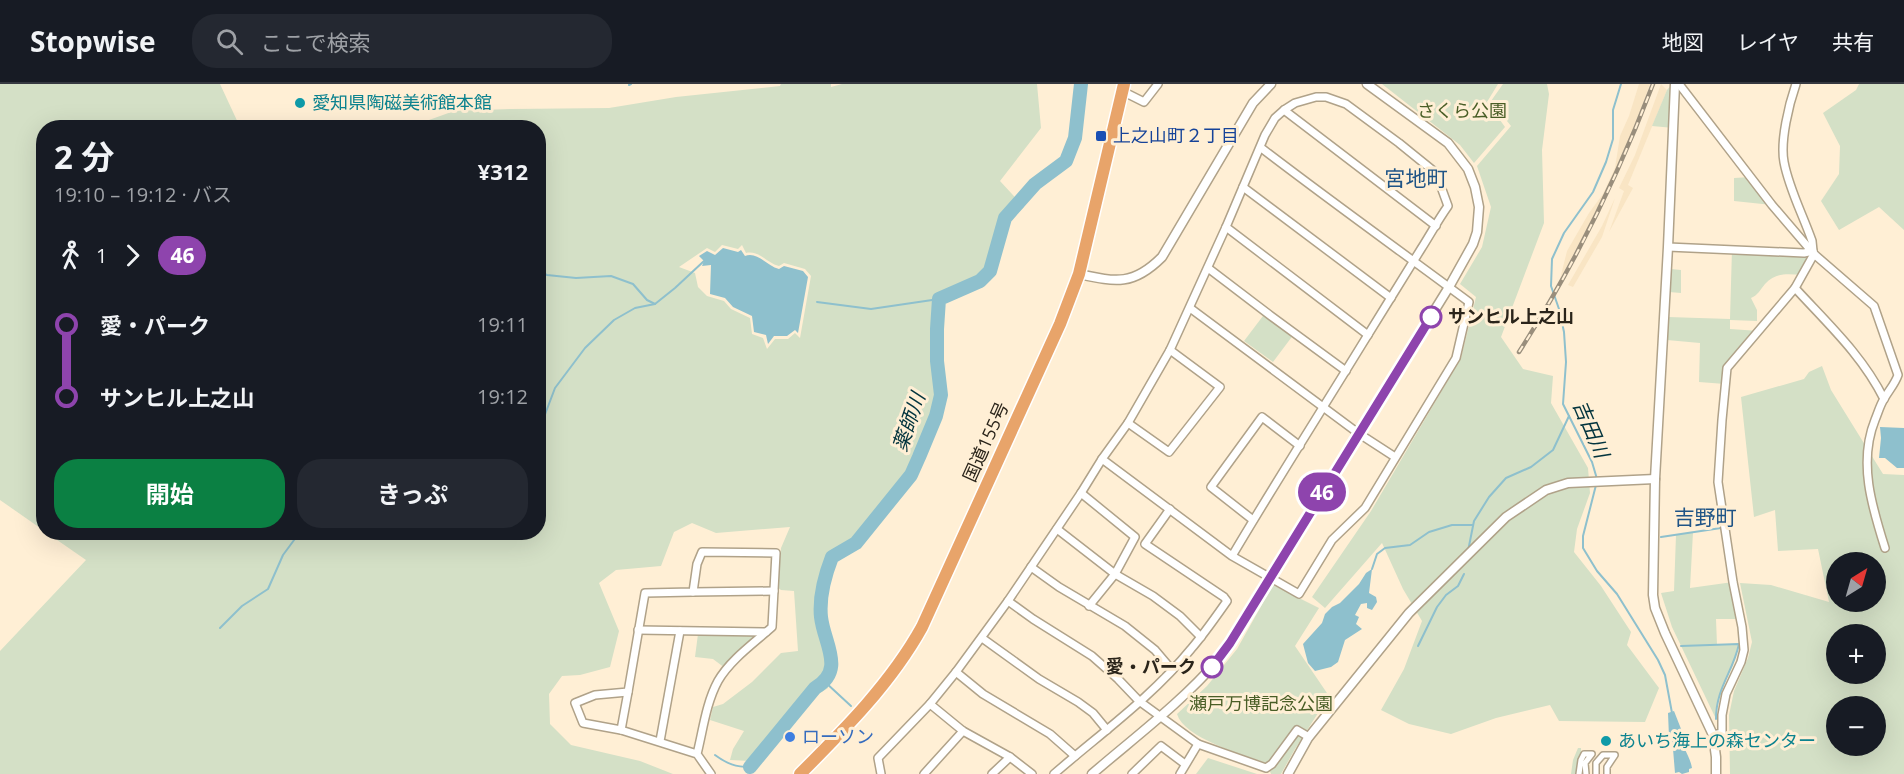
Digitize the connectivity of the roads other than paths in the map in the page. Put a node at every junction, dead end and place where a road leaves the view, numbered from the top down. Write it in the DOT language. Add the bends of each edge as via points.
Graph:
graph roads {
  1 [pos="1158,84"];
  2 [pos="1271,84"];
  3 [pos="1367,84"];
  4 [pos="1678,84"];
  5 [pos="1796,84"];
  6 [pos="1123,88"];
  7 [pos="1284,110"];
  8 [pos="1260,147"];
  9 [pos="1243,187"];
  10 [pos="1436,226"];
  11 [pos="1226,227"];
  12 [pos="1668,247"];
  13 [pos="1813,253"];
  14 [pos="1413,262"];
  15 [pos="1208,268"];
  16 [pos="1080,274"];
  17 [pos="1449,287"];
  18 [pos="1795,288"];
  19 [pos="1391,298"];
  20 [pos="1190,308"];
  21 [pos="1368,335"];
  22 [pos="1170,350"];
  23 [pos="1346,370"];
  24 [pos="1884,399"];
  25 [pos="1324,407"];
  26 [pos="1128,423"];
  27 [pos="1358,433"];
  28 [pos="1300,446"];
  29 [pos="1395,458"];
  30 [pos="1102,459"];
  31 [pos="1655,479"];
  32 [pos="1081,494"];
  33 [pos="1170,509"];
  34 [pos="1253,520"];
  35 [pos="1057,529"];
  36 [pos="1884,548"];
  37 [pos="1232,556"];
  38 [pos="1031,567"];
  39 [pos="1115,574"];
  40 [pos="1270,577"];
  41 [pos="774,591"];
  42 [pos="693,592"];
  43 [pos="1008,601"];
  44 [pos="1089,606"];
  45 [pos="638,630"];
  46 [pos="680,632"];
  47 [pos="766,632"];
  48 [pos="1201,636"];
  49 [pos="982,638"];
  50 [pos="1172,670"];
  51 [pos="956,672"];
  52 [pos="628,693"];
  53 [pos="1139,701"];
  54 [pos="930,704"];
  55 [pos="1161,715"];
  56 [pos="621,730"];
  57 [pos="1107,730"];
  58 [pos="963,731"];
  59 [pos="1713,735"];
  60 [pos="1310,737"];
  61 [pos="660,741"];
  62 [pos="1198,744"];
  63 [pos="697,754"];
  64 [pos="1075,756"];
  65 [pos="1010,757"];
  66 [pos="1185,764"];
  67 [pos="711,774"];
  68 [pos="800,774"];
  69 [pos="881,774"];
  70 [pos="924,774"];
  71 [pos="992,774"];
  72 [pos="1032,774"];
  73 [pos="1054,774"];
  74 [pos="1092,774"];
  75 [pos="1132,774"];
  76 [pos="1180,774"];
  77 [pos="1288,774"];
  78 [pos="1579,774"];
  79 [pos="1586,774"];
  80 [pos="1596,774"];
  81 [pos="1607,774"];
  82 [pos="1716,774"];
  1 -- 6 [label="street" via="1144,102"];
  2 -- 16 [label="street" via="1253,103 1152,266 1138,276 1122,280"];
  3 -- 17 [label="street" via="1448,143 1468,169 1479,207 1477,231"];
  4 -- 12 [label="street"];
  4 -- 13 [label="street"];
  5 -- 13 [label="street" via="1784,161"];
  6 -- 16 [label="highway, 国道155号"];
  7 -- 8 [label="street" via="1268,129"];
  7 -- 10 [label="street"];
  7 -- 10 [label="street" via="1302,100 1326,97 1346,104 1399,143 1436,173 1448,206"];
  8 -- 9 [label="street"];
  8 -- 14 [label="street"];
  9 -- 11 [label="street"];
  9 -- 19 [label="street"];
  10 -- 14 [label="street"];
  11 -- 15 [label="street"];
  11 -- 21 [label="street"];
  12 -- 13 [label="street"];
  12 -- 31 [label="street"];
  13 -- 18 [label="street"];
  13 -- 24 [label="street" via="1874,306 1898,375"];
  14 -- 17 [label="street"];
  14 -- 19 [label="street"];
  15 -- 20 [label="street"];
  15 -- 23 [label="street"];
  16 -- 68 [label="highway, 国道155号" via="922,627 880,688"];
  17 -- 27 [label="street"];
  17 -- 29 [label="street" via="1469,302 1456,358"];
  18 -- 24 [label="street" via="1862,361"];
  18 -- 59 [label="street" via="1727,368 1718,482 1744,650 1725,694 1722,733"];
  19 -- 21 [label="street"];
  20 -- 22 [label="street"];
  20 -- 25 [label="street"];
  21 -- 23 [label="street"];
  22 -- 26 [label="street"];
  22 -- 26 [label="street" via="1220,387 1169,452"];
  23 -- 25 [label="street"];
  24 -- 36 [label="street" via="1874,423 1868,483"];
  25 -- 27 [label="street"];
  25 -- 28 [label="street"];
  26 -- 30 [label="street"];
  27 -- 29 [label="street"];
  27 -- 40 [label="street"];
  28 -- 34 [label="street"];
  28 -- 34 [label="street" via="1262,417 1211,486"];
  29 -- 40 [label="street" via="1365,508 1332,540 1299,594"];
  30 -- 32 [label="street"];
  30 -- 33 [label="street"];
  31 -- 59 [label="street" via="1655,608"];
  31 -- 60 [label="street" via="1568,483 1546,490 1506,517 1409,613"];
  32 -- 35 [label="street"];
  32 -- 39 [label="street" via="1135,537"];
  33 -- 37 [label="street"];
  33 -- 48 [label="street" via="1145,544 1227,601"];
  34 -- 37 [label="street"];
  35 -- 38 [label="street"];
  35 -- 39 [label="street"];
  37 -- 40 [label="street"];
  38 -- 43 [label="street"];
  38 -- 44 [label="street"];
  39 -- 44 [label="street"];
  39 -- 48 [label="street" via="1153,596"];
  40 -- 55 [label="street" via="1219,659"];
  41 -- 42 [label="street"];
  41 -- 42 [label="street" via="776,553 702,552"];
  41 -- 47 [label="street" via="772,627"];
  42 -- 45 [label="street" via="645,593"];
  43 -- 49 [label="street"];
  43 -- 53 [label="street" via="1098,661"];
  44 -- 50 [label="street" via="1125,626"];
  45 -- 46 [label="street"];
  45 -- 52 [label="street"];
  46 -- 47 [label="street"];
  46 -- 61 [label="street"];
  47 -- 63 [label="street" via="719,679"];
  48 -- 50 [label="street"];
  49 -- 51 [label="street"];
  49 -- 57 [label="street" via="1093,713"];
  50 -- 53 [label="street"];
  51 -- 54 [label="street"];
  51 -- 64 [label="street" via="983,694 1050,734"];
  52 -- 56 [label="street"];
  52 -- 56 [label="street" via="595,695 575,703 583,723"];
  53 -- 55 [label="street"];
  53 -- 57 [label="street"];
  54 -- 58 [label="street"];
  54 -- 69 [label="street" via="878,758"];
  55 -- 62 [label="street"];
  55 -- 74 [label="street"];
  56 -- 61 [label="street"];
  57 -- 64 [label="street"];
  58 -- 65 [label="street"];
  58 -- 70 [label="street"];
  59 -- 82 [label="street"];
  60 -- 62 [label="street" via="1297,730 1266,768"];
  60 -- 77 [label="street"];
  61 -- 63 [label="street"];
  62 -- 66 [label="street"];
  63 -- 67 [label="street"];
  64 -- 73 [label="street"];
  65 -- 71 [label="street"];
  65 -- 72 [label="street"];
  66 -- 75 [label="street" via="1161,746"];
  66 -- 76 [label="street"];
  78 -- 79 [label="street" via="1584,754 1592,754 1585,763"];
  80 -- 81 [label="street" via="1596,763 1602,755 1615,755"];
}
